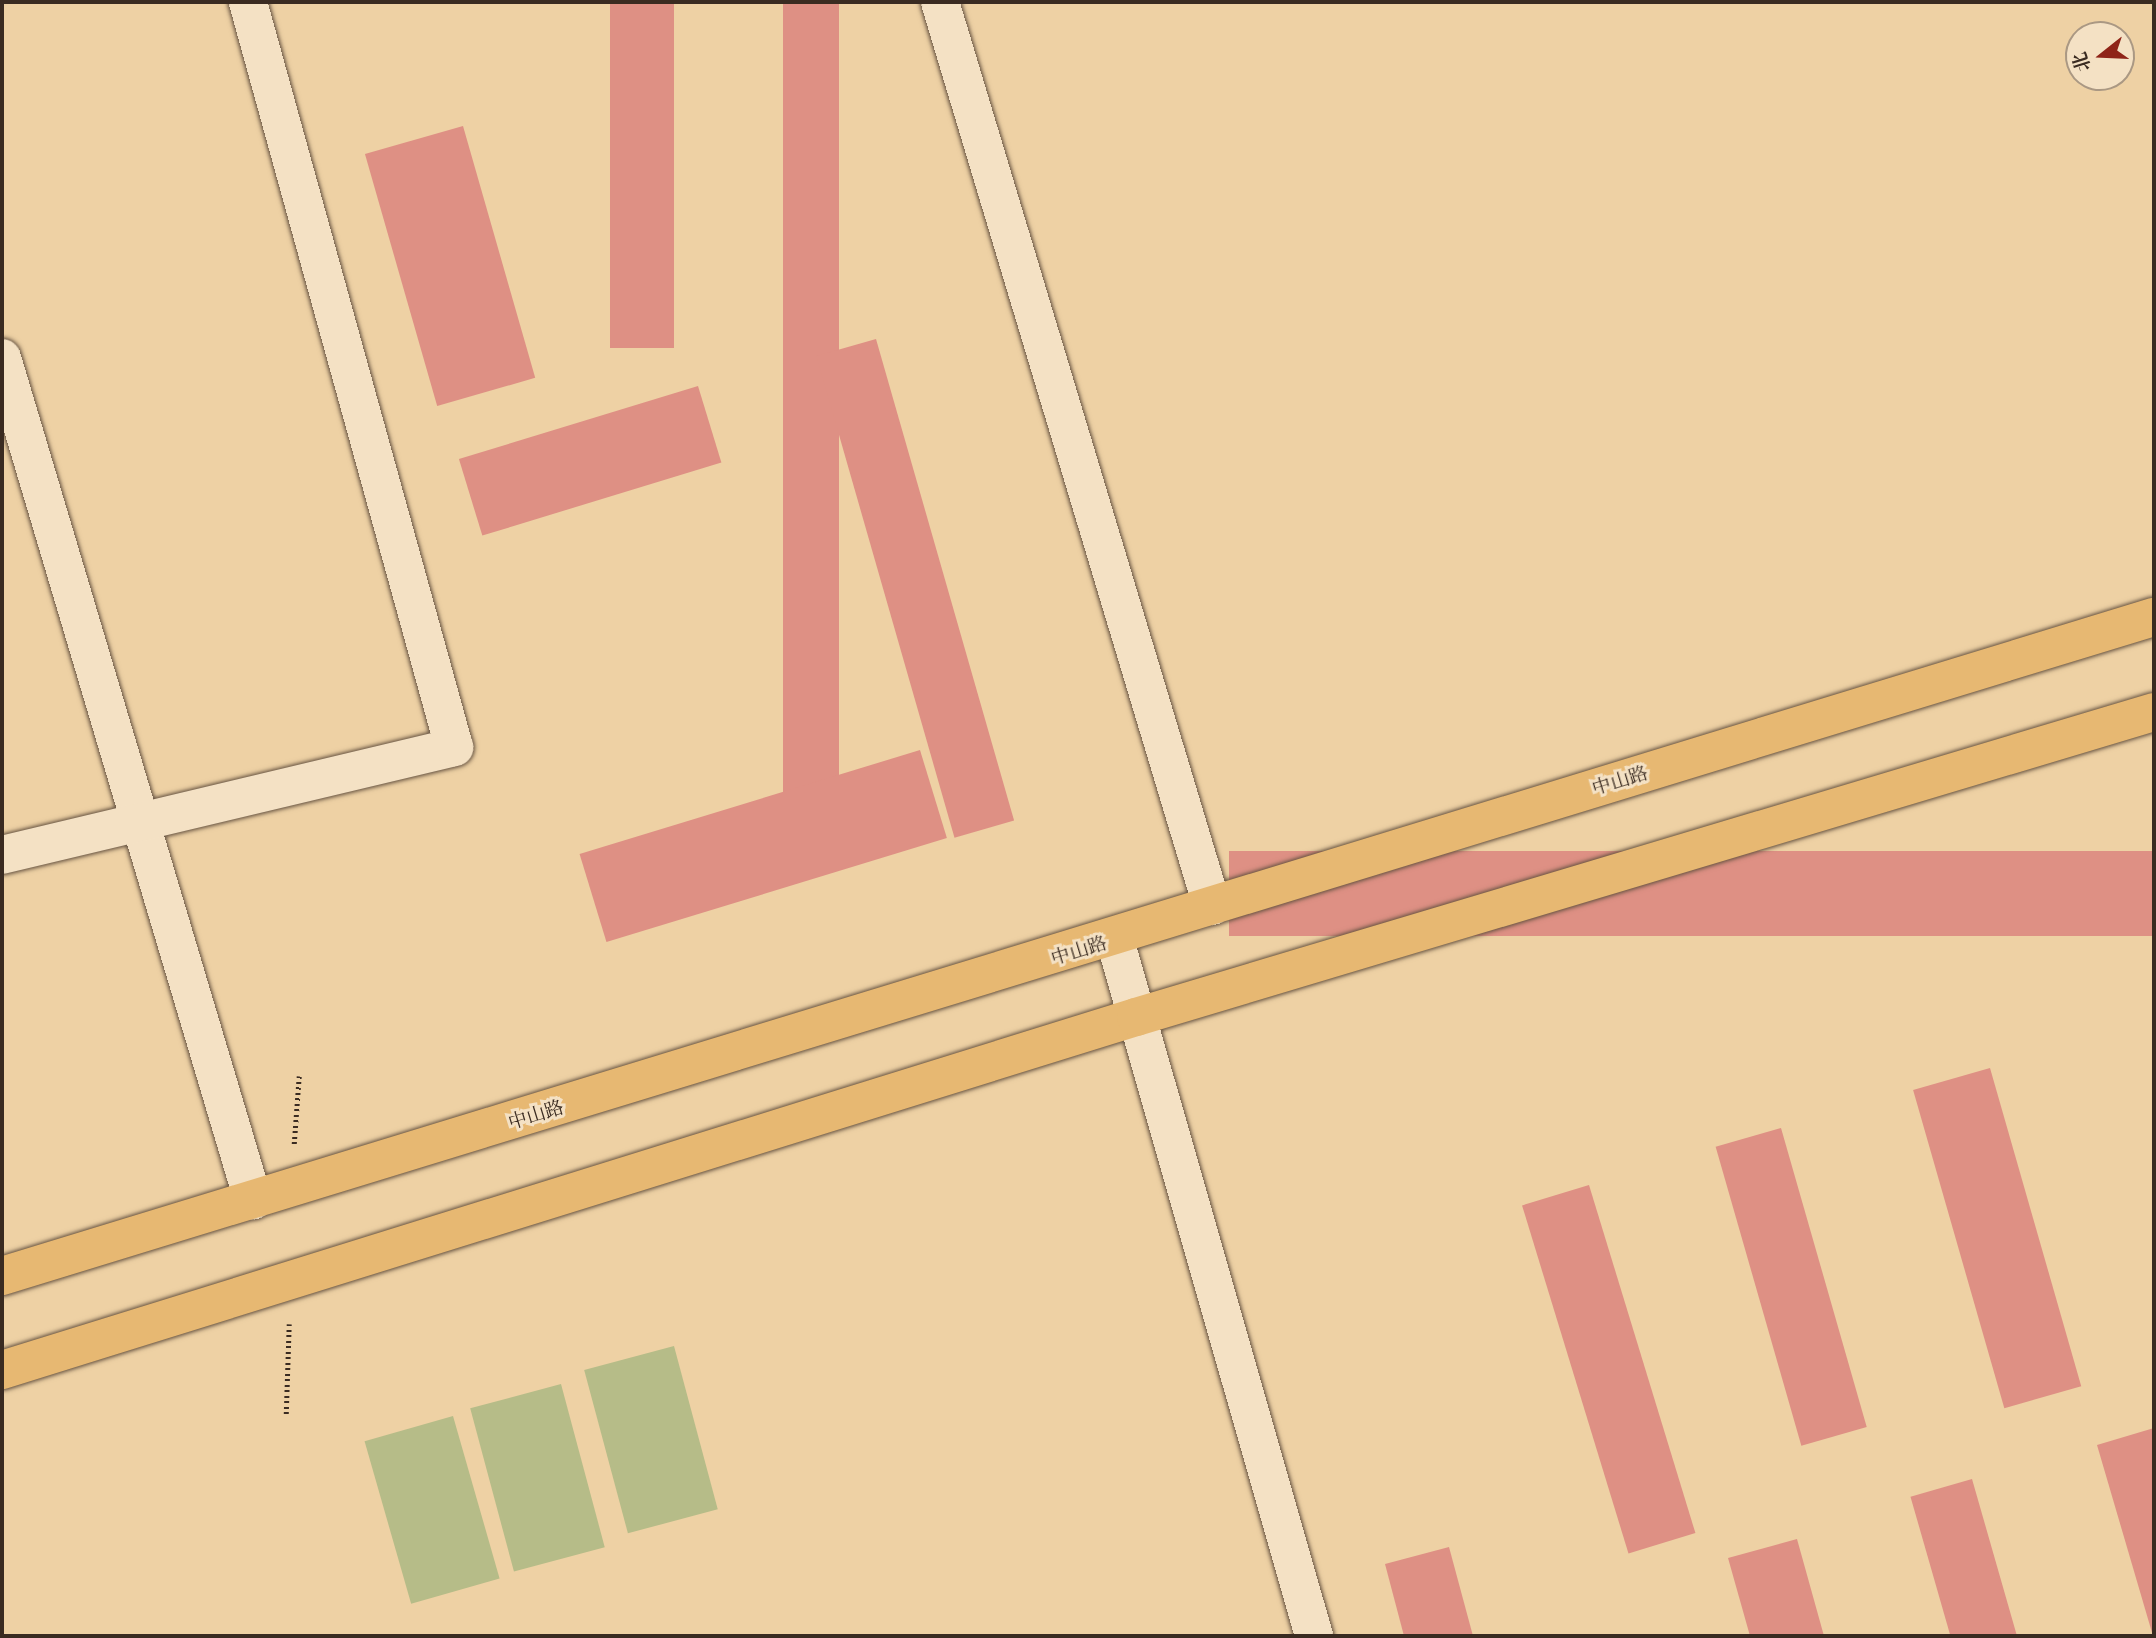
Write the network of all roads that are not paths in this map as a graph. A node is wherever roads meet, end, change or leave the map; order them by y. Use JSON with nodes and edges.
{"nodes":[{"id":1,"x":248,"y":2,"type":"edge"},
{"id":2,"x":940,"y":2,"type":"edge"},
{"id":3,"x":2,"y":358,"type":"edge"},
{"id":4,"x":2154,"y":617,"type":"edge"},
{"id":5,"x":2154,"y":712,"type":"edge"},
{"id":6,"x":142,"y":817,"type":"junction"},
{"id":7,"x":2,"y":855,"type":"edge"},
{"id":8,"x":1212,"y":906,"type":"junction"},
{"id":9,"x":1115,"y":940,"type":"junction"},
{"id":10,"x":1136,"y":1017,"type":"junction"},
{"id":11,"x":253,"y":1200,"type":"junction"},
{"id":12,"x":2,"y":1276,"type":"edge"},
{"id":13,"x":2,"y":1370,"type":"edge"},
{"id":14,"x":1314,"y":1636,"type":"edge"}],
"edges":[{"from":1,"to":6,"type":"street"},
{"from":2,"to":8,"type":"street"},
{"from":3,"to":6,"type":"street"},
{"from":4,"to":8,"type":"main road","name":"中山路"},
{"from":5,"to":10,"type":"main road"},
{"from":6,"to":7,"type":"street"},
{"from":6,"to":11,"type":"street"},
{"from":8,"to":9,"type":"main road","name":"中山路"},
{"from":9,"to":10,"type":"street"},
{"from":9,"to":11,"type":"main road","name":"中山路"},
{"from":10,"to":13,"type":"main road"},
{"from":10,"to":14,"type":"street"},
{"from":11,"to":12,"type":"main road","name":"中山路"}]}
